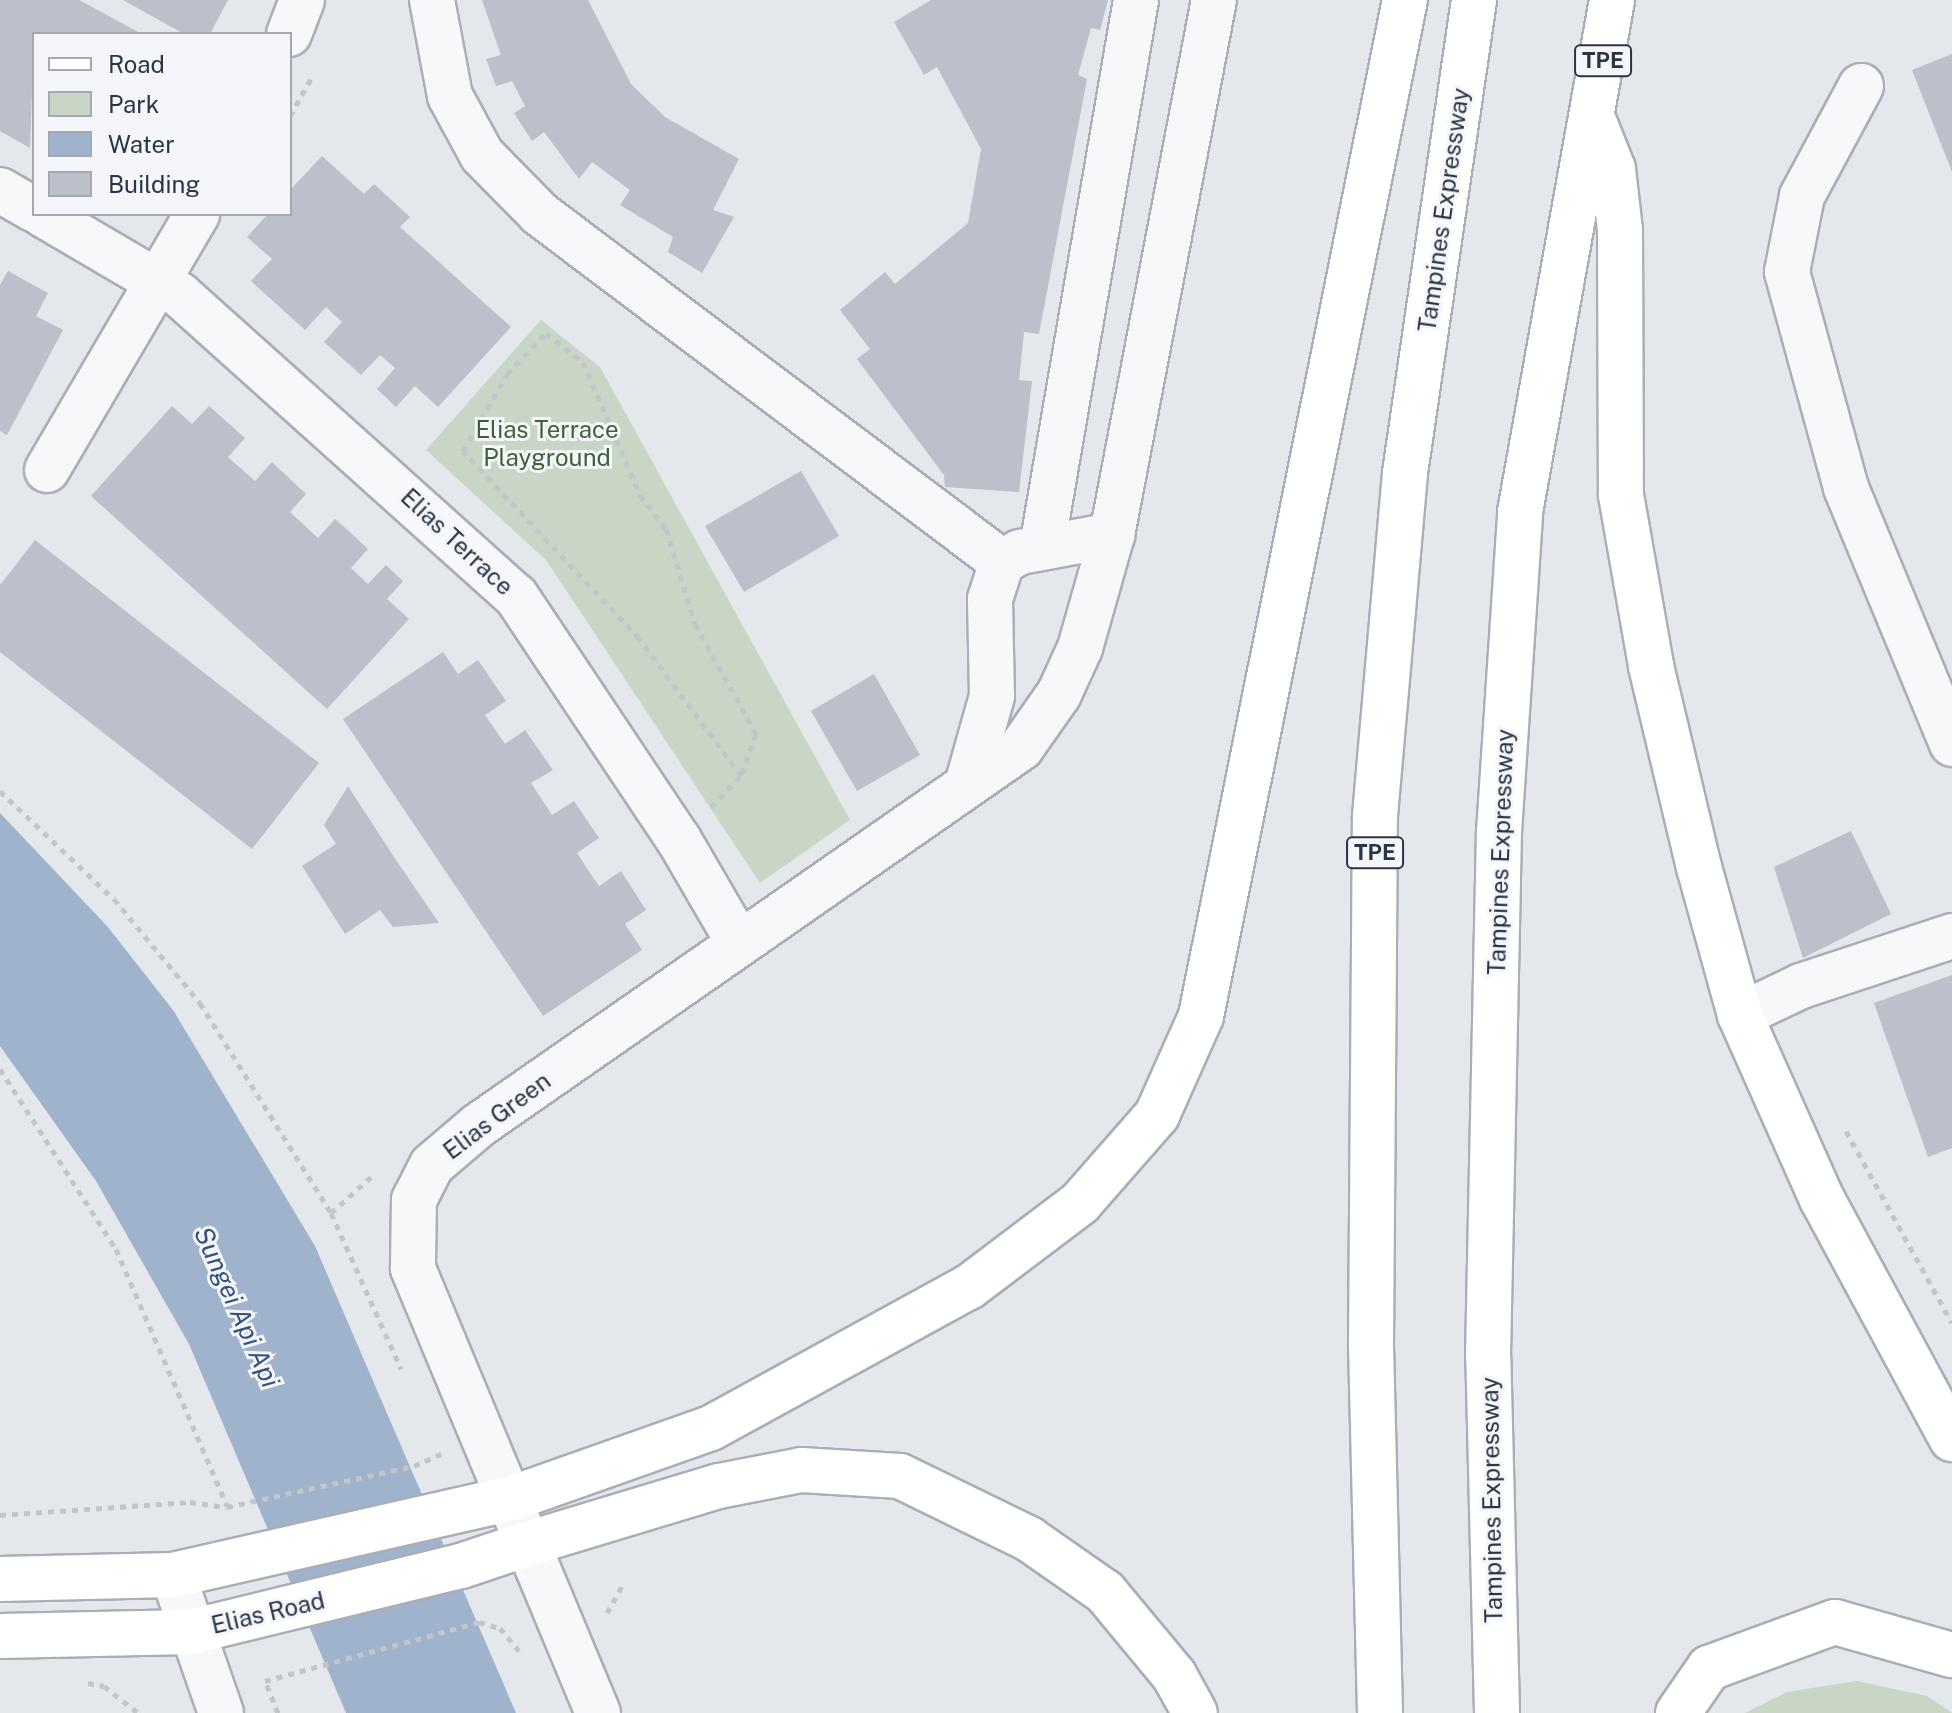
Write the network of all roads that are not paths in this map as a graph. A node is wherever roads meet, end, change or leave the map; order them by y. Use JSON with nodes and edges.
{"nodes":[{"id":1,"x":302,"y":0,"type":"edge"},
{"id":2,"x":432,"y":0,"type":"edge"},
{"id":3,"x":1136,"y":0,"type":"edge"},
{"id":4,"x":1214,"y":0,"type":"edge"},
{"id":5,"x":1405,"y":0,"type":"edge"},
{"id":6,"x":1474,"y":0,"type":"edge"},
{"id":7,"x":1612,"y":0,"type":"edge"},
{"id":8,"x":290,"y":32,"type":"edge"},
{"id":9,"x":1861,"y":86,"type":"dead end"},
{"id":10,"x":1594,"y":122,"type":"junction"},
{"id":11,"x":0,"y":190,"type":"edge"},
{"id":12,"x":32,"y":209,"type":"edge"},
{"id":13,"x":45,"y":216,"type":"edge"},
{"id":14,"x":196,"y":216,"type":"edge"},
{"id":15,"x":159,"y":282,"type":"junction"},
{"id":16,"x":47,"y":470,"type":"dead end"},
{"id":17,"x":1112,"y":535,"type":"junction"},
{"id":18,"x":1022,"y":555,"type":"junction"},
{"id":19,"x":1952,"y":744,"type":"edge"},
{"id":20,"x":967,"y":785,"type":"junction"},
{"id":21,"x":1952,"y":936,"type":"edge"},
{"id":22,"x":739,"y":943,"type":"junction"},
{"id":23,"x":1740,"y":1015,"type":"junction"},
{"id":24,"x":1952,"y":1439,"type":"edge"},
{"id":25,"x":513,"y":1498,"type":"junction"},
{"id":26,"x":530,"y":1543,"type":"junction"},
{"id":27,"x":173,"y":1575,"type":"junction"},
{"id":28,"x":0,"y":1579,"type":"edge"},
{"id":29,"x":190,"y":1632,"type":"junction"},
{"id":30,"x":0,"y":1636,"type":"edge"},
{"id":31,"x":1952,"y":1655,"type":"edge"},
{"id":32,"x":221,"y":1713,"type":"edge"},
{"id":33,"x":598,"y":1713,"type":"edge"},
{"id":34,"x":1195,"y":1713,"type":"edge"},
{"id":35,"x":1380,"y":1713,"type":"edge"},
{"id":36,"x":1497,"y":1713,"type":"edge"},
{"id":37,"x":1678,"y":1713,"type":"edge"}],
"edges":[{"from":1,"to":8,"type":"street"},
{"from":2,"to":18,"type":"street"},
{"from":3,"to":18,"type":"street"},
{"from":4,"to":17,"type":"street","name":"Elias Green"},
{"from":5,"to":25,"type":"main road"},
{"from":6,"to":35,"type":"main road","name":"Tampines Expressway","number":"TPE"},
{"from":7,"to":10,"type":"main road","name":"Tampines Expressway","number":"TPE"},
{"from":9,"to":19,"type":"street"},
{"from":10,"to":23,"type":"main road"},
{"from":10,"to":36,"type":"main road","name":"Tampines Expressway","number":"TPE"},
{"from":11,"to":12,"type":"street"},
{"from":13,"to":15,"type":"street","name":"Elias Terrace"},
{"from":14,"to":15,"type":"street"},
{"from":15,"to":16,"type":"street"},
{"from":15,"to":22,"type":"street","name":"Elias Terrace"},
{"from":17,"to":18,"type":"street"},
{"from":17,"to":20,"type":"street","name":"Elias Green"},
{"from":18,"to":20,"type":"street"},
{"from":20,"to":22,"type":"street","name":"Elias Green"},
{"from":21,"to":23,"type":"street"},
{"from":22,"to":25,"type":"street","name":"Elias Green"},
{"from":23,"to":24,"type":"main road"},
{"from":25,"to":26,"type":"street","name":"Elias Green"},
{"from":25,"to":27,"type":"main road"},
{"from":26,"to":29,"type":"main road","name":"Elias Road"},
{"from":26,"to":33,"type":"street","name":"Elias Green"},
{"from":26,"to":34,"type":"main road","name":"Elias Road"},
{"from":27,"to":28,"type":"main road"},
{"from":27,"to":29,"type":"street"},
{"from":29,"to":30,"type":"main road","name":"Elias Road"},
{"from":29,"to":32,"type":"street"},
{"from":31,"to":37,"type":"main road"}]}
